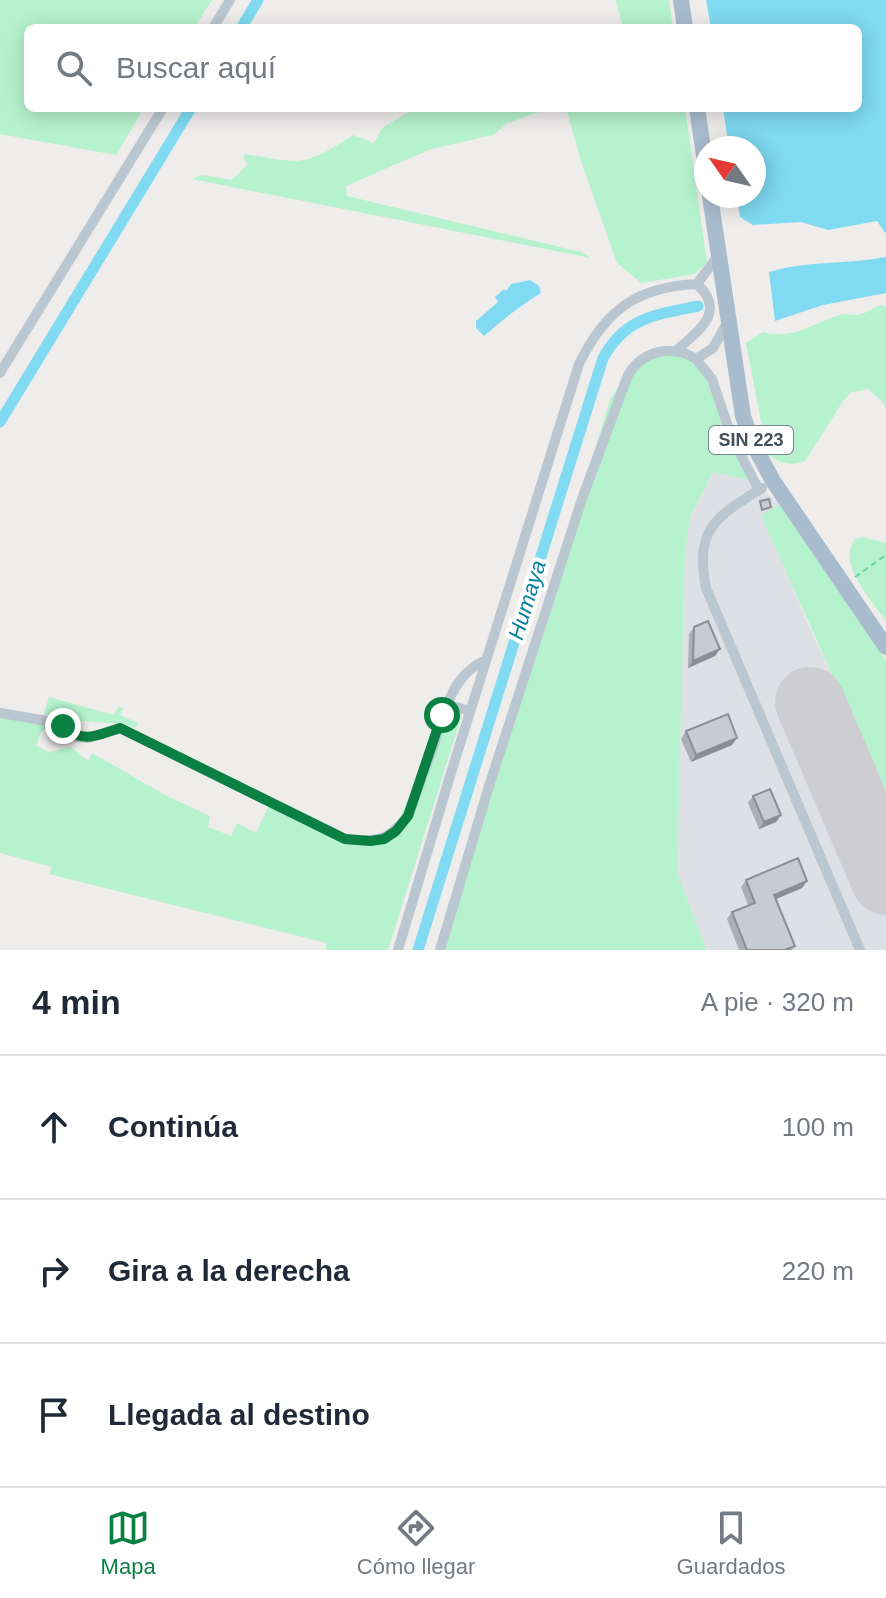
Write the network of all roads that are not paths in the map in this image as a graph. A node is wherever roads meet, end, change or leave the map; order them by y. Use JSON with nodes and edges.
{"nodes":[{"id":1,"x":230,"y":0,"type":"edge"},
{"id":2,"x":681,"y":0,"type":"edge"},
{"id":3,"x":215,"y":24,"type":"edge"},
{"id":4,"x":684,"y":24,"type":"edge"},
{"id":5,"x":161,"y":112,"type":"edge"},
{"id":6,"x":698,"y":112,"type":"edge"},
{"id":7,"x":701,"y":136,"type":"edge"},
{"id":8,"x":712,"y":208,"type":"edge"},
{"id":9,"x":719,"y":254,"type":"junction"},
{"id":10,"x":697,"y":284,"type":"junction"},
{"id":11,"x":730,"y":317,"type":"junction"},
{"id":12,"x":677,"y":350,"type":"junction"},
{"id":13,"x":696,"y":359,"type":"junction"},
{"id":14,"x":0,"y":373,"type":"edge"},
{"id":15,"x":766,"y":485,"type":"junction"},
{"id":16,"x":886,"y":647,"type":"edge"},
{"id":17,"x":486,"y":660,"type":"junction"},
{"id":18,"x":446,"y":704,"type":"junction"},
{"id":19,"x":470,"y":711,"type":"junction"},
{"id":20,"x":0,"y":713,"type":"edge"},
{"id":21,"x":398,"y":950,"type":"edge"},
{"id":22,"x":440,"y":950,"type":"edge"},
{"id":23,"x":860,"y":950,"type":"edge"}],
"edges":[{"from":1,"to":3,"type":"street"},
{"from":2,"to":4,"type":"main road"},
{"from":5,"to":14,"type":"street"},
{"from":6,"to":7,"type":"main road"},
{"from":8,"to":9,"type":"main road","number":"SIN 223"},
{"from":9,"to":10,"type":"street"},
{"from":9,"to":11,"type":"main road","number":"SIN 223"},
{"from":10,"to":12,"type":"street"},
{"from":10,"to":17,"type":"street"},
{"from":11,"to":13,"type":"street"},
{"from":11,"to":15,"type":"main road","number":"SIN 223"},
{"from":12,"to":13,"type":"street"},
{"from":12,"to":22,"type":"street"},
{"from":13,"to":15,"type":"street"},
{"from":15,"to":16,"type":"main road","number":"SIN 223"},
{"from":15,"to":23,"type":"street"},
{"from":17,"to":18,"type":"street"},
{"from":17,"to":19,"type":"street"},
{"from":18,"to":19,"type":"street"},
{"from":18,"to":20,"type":"street"},
{"from":19,"to":21,"type":"street"}]}
